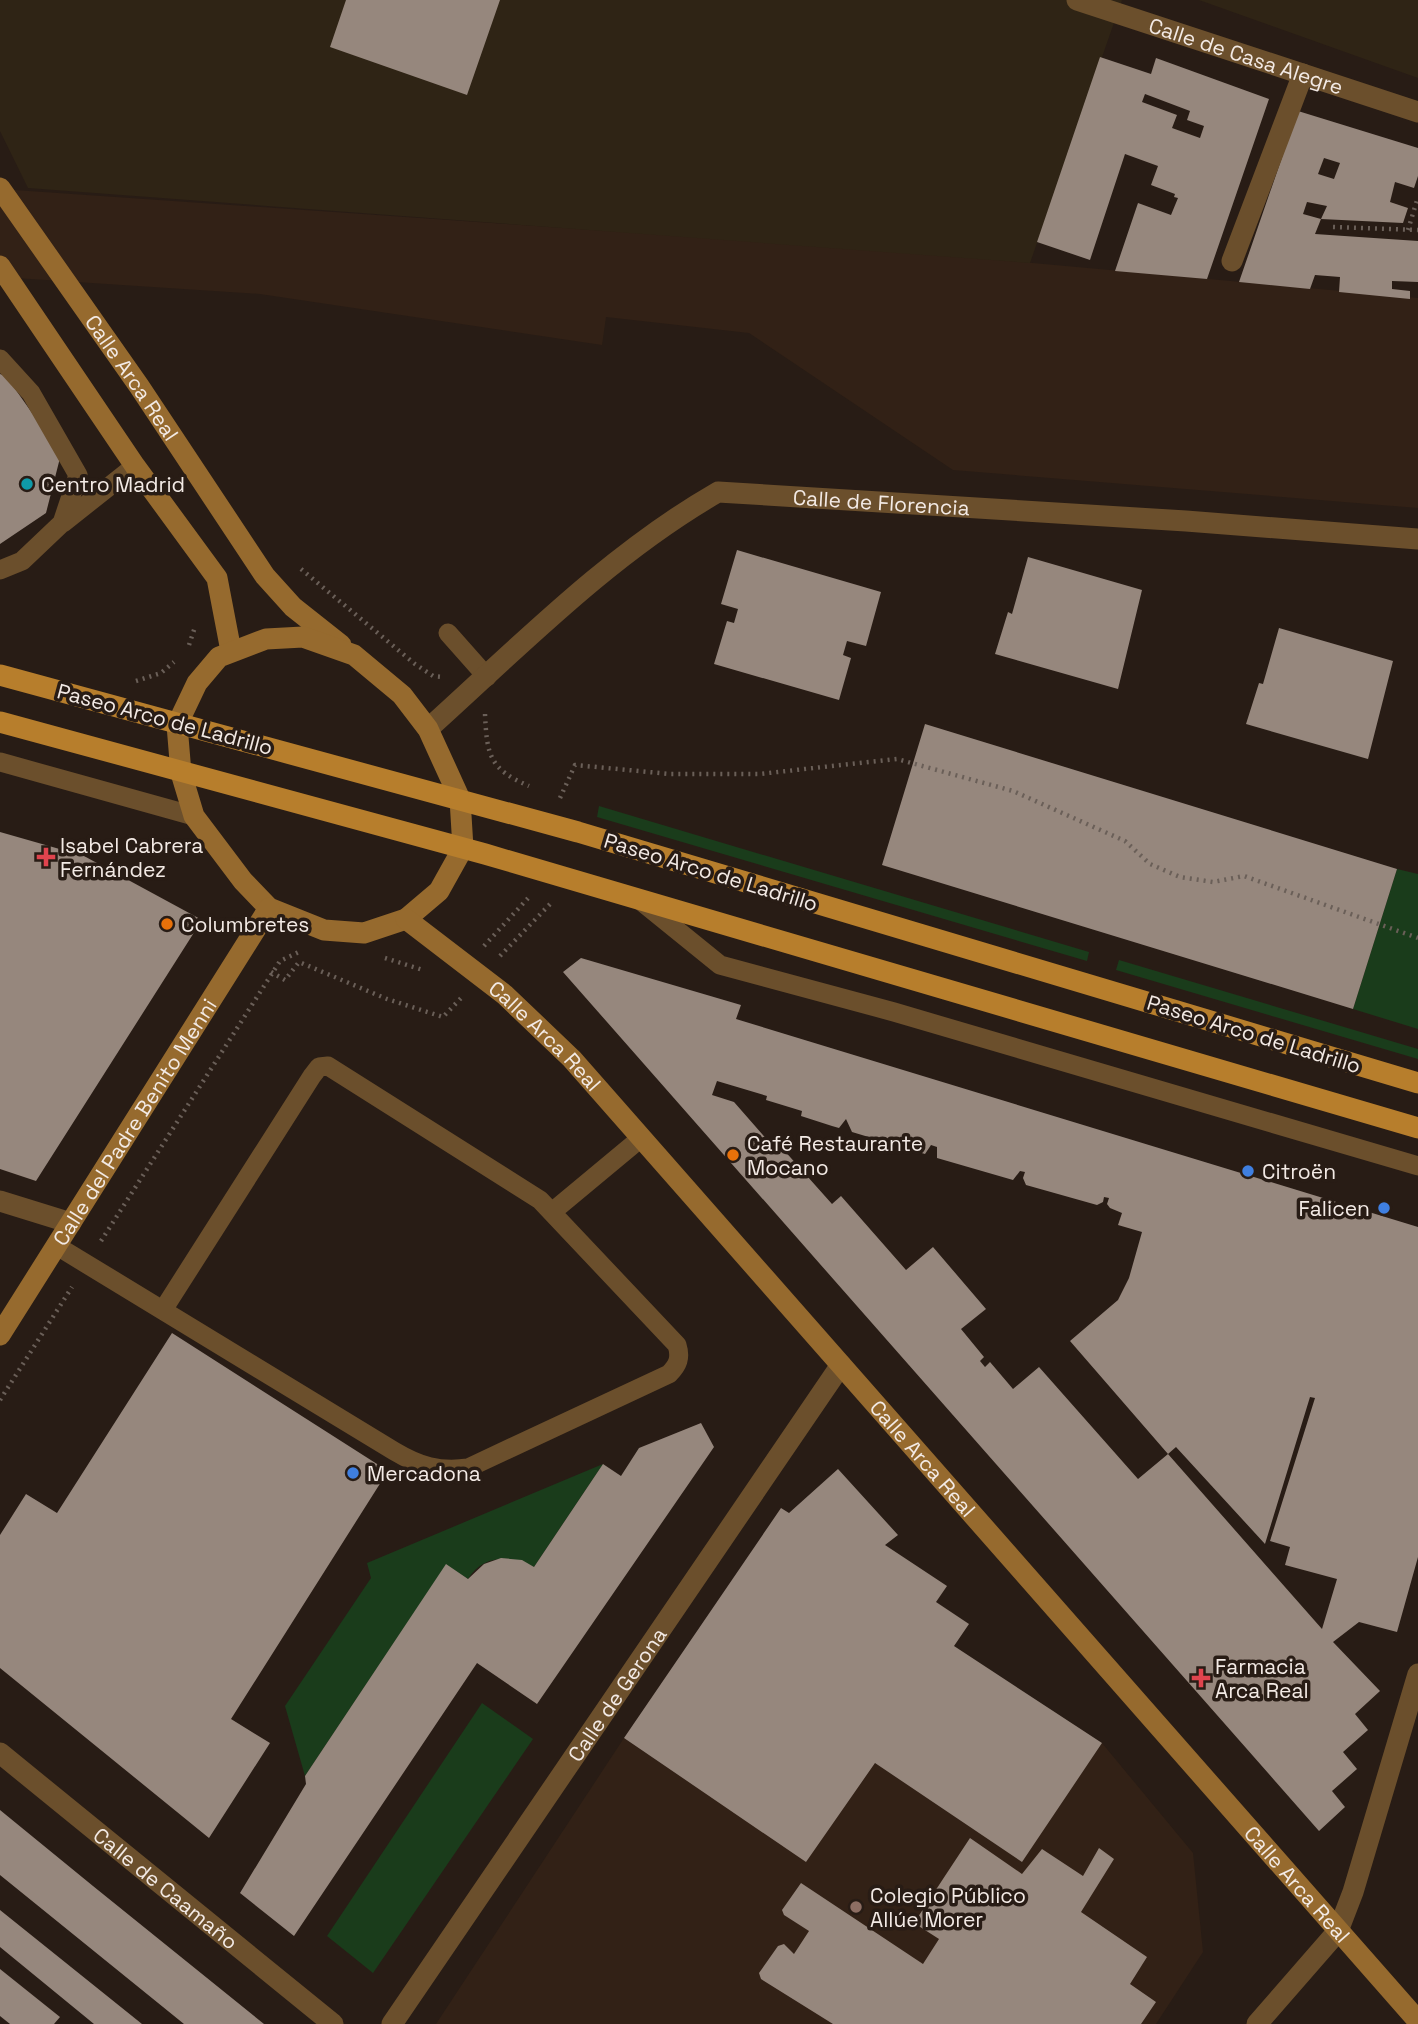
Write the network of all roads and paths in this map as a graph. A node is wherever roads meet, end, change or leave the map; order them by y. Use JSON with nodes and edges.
{"nodes":[{"id":1,"x":1077,"y":0,"type":"edge"},
{"id":2,"x":1303,"y":74,"type":"junction"},
{"id":3,"x":1418,"y":112,"type":"edge"},
{"id":4,"x":0,"y":188,"type":"edge"},
{"id":5,"x":1418,"y":197,"type":"edge"},
{"id":6,"x":1333,"y":227,"type":"dead end"},
{"id":7,"x":1408,"y":230,"type":"junction"},
{"id":8,"x":1418,"y":230,"type":"edge"},
{"id":9,"x":1232,"y":261,"type":"dead end"},
{"id":10,"x":0,"y":266,"type":"edge"},
{"id":11,"x":0,"y":359,"type":"edge"},
{"id":12,"x":135,"y":466,"type":"junction"},
{"id":13,"x":62,"y":523,"type":"junction"},
{"id":14,"x":1418,"y":539,"type":"edge"},
{"id":15,"x":0,"y":570,"type":"edge"},
{"id":16,"x":265,"y":576,"type":"junction"},
{"id":17,"x":224,"y":606,"type":"junction"},
{"id":18,"x":449,"y":633,"type":"dead end"},
{"id":19,"x":186,"y":651,"type":"dead end"},
{"id":20,"x":231,"y":651,"type":"junction"},
{"id":21,"x":354,"y":655,"type":"junction"},
{"id":22,"x":178,"y":659,"type":"dead end"},
{"id":23,"x":0,"y":675,"type":"edge"},
{"id":24,"x":487,"y":677,"type":"junction"},
{"id":25,"x":127,"y":684,"type":"dead end"},
{"id":26,"x":468,"y":693,"type":"junction"},
{"id":27,"x":0,"y":722,"type":"edge"},
{"id":28,"x":177,"y":725,"type":"junction"},
{"id":29,"x":428,"y":729,"type":"junction"},
{"id":30,"x":0,"y":762,"type":"edge"},
{"id":31,"x":181,"y":773,"type":"junction"},
{"id":32,"x":536,"y":789,"type":"dead end"},
{"id":33,"x":548,"y":794,"type":"dead end"},
{"id":34,"x":560,"y":799,"type":"junction"},
{"id":35,"x":460,"y":800,"type":"junction"},
{"id":36,"x":194,"y":816,"type":"junction"},
{"id":37,"x":549,"y":824,"type":"junction"},
{"id":38,"x":463,"y":848,"type":"junction"},
{"id":39,"x":538,"y":869,"type":"junction"},
{"id":40,"x":637,"y":898,"type":"junction"},
{"id":41,"x":269,"y":908,"type":"junction"},
{"id":42,"x":406,"y":919,"type":"junction"},
{"id":43,"x":1418,"y":938,"type":"edge"},
{"id":44,"x":306,"y":948,"type":"dead end"},
{"id":45,"x":376,"y":957,"type":"dead end"},
{"id":46,"x":466,"y":965,"type":"junction"},
{"id":47,"x":1418,"y":1083,"type":"edge"},
{"id":48,"x":1418,"y":1128,"type":"edge"},
{"id":49,"x":641,"y":1138,"type":"junction"},
{"id":50,"x":1418,"y":1166,"type":"edge"},
{"id":51,"x":0,"y":1200,"type":"edge"},
{"id":52,"x":552,"y":1212,"type":"junction"},
{"id":53,"x":71,"y":1223,"type":"junction"},
{"id":54,"x":57,"y":1246,"type":"junction"},
{"id":55,"x":87,"y":1264,"type":"junction"},
{"id":56,"x":163,"y":1310,"type":"junction"},
{"id":57,"x":0,"y":1335,"type":"edge"},
{"id":58,"x":841,"y":1365,"type":"junction"},
{"id":59,"x":0,"y":1400,"type":"edge"},
{"id":60,"x":1418,"y":1674,"type":"edge"},
{"id":61,"x":0,"y":1752,"type":"edge"},
{"id":62,"x":1338,"y":1931,"type":"junction"},
{"id":63,"x":1418,"y":2021,"type":"edge"},
{"id":64,"x":333,"y":2024,"type":"edge"},
{"id":65,"x":392,"y":2024,"type":"edge"},
{"id":66,"x":1257,"y":2024,"type":"edge"}],
"edges":[{"from":1,"to":2,"type":"street","name":"Calle de Casa Alegre"},
{"from":2,"to":3,"type":"street","name":"Calle de Casa Alegre"},
{"from":2,"to":9,"type":"street"},
{"from":4,"to":16,"type":"main road","name":"Calle Arca Real"},
{"from":5,"to":7,"type":"path"},
{"from":6,"to":7,"type":"path"},
{"from":7,"to":8,"type":"path"},
{"from":10,"to":12,"type":"main road"},
{"from":11,"to":13,"type":"lane"},
{"from":12,"to":13,"type":"lane"},
{"from":12,"to":17,"type":"main road"},
{"from":13,"to":15,"type":"lane"},
{"from":14,"to":24,"type":"street","name":"Calle de Florencia"},
{"from":16,"to":21,"type":"main road","name":"Calle Arca Real"},
{"from":16,"to":26,"type":"path"},
{"from":17,"to":19,"type":"path"},
{"from":17,"to":20,"type":"main road"},
{"from":18,"to":24,"type":"lane"},
{"from":20,"to":21,"type":"main road"},
{"from":20,"to":28,"type":"main road"},
{"from":21,"to":29,"type":"main road","name":"Calle Arca Real"},
{"from":22,"to":25,"type":"path"},
{"from":23,"to":28,"type":"main road","name":"Paseo Arco de Ladrillo"},
{"from":24,"to":26,"type":"street","name":"Calle de Florencia"},
{"from":26,"to":29,"type":"street","name":"Calle de Florencia"},
{"from":26,"to":32,"type":"path"},
{"from":27,"to":31,"type":"main road","name":"Paseo Arco de Ladrillo"},
{"from":28,"to":31,"type":"main road"},
{"from":28,"to":35,"type":"main road","name":"Paseo Arco de Ladrillo"},
{"from":29,"to":35,"type":"main road","name":"Calle Arca Real"},
{"from":30,"to":36,"type":"lane"},
{"from":31,"to":36,"type":"main road"},
{"from":31,"to":38,"type":"main road","name":"Paseo Arco de Ladrillo"},
{"from":33,"to":34,"type":"path"},
{"from":34,"to":37,"type":"path"},
{"from":34,"to":43,"type":"path"},
{"from":35,"to":37,"type":"main road","name":"Paseo Arco de Ladrillo"},
{"from":35,"to":38,"type":"main road"},
{"from":36,"to":41,"type":"main road"},
{"from":37,"to":47,"type":"main road","name":"Paseo Arco de Ladrillo"},
{"from":38,"to":39,"type":"main road","name":"Paseo Arco de Ladrillo"},
{"from":38,"to":42,"type":"main road"},
{"from":39,"to":40,"type":"main road","name":"Paseo Arco de Ladrillo"},
{"from":39,"to":46,"type":"path"},
{"from":40,"to":48,"type":"main road","name":"Paseo Arco de Ladrillo"},
{"from":40,"to":50,"type":"lane","name":"Paseo Arco de Ladrillo"},
{"from":41,"to":42,"type":"main road"},
{"from":41,"to":53,"type":"main road","name":"Calle del Padre Benito Menni"},
{"from":42,"to":46,"type":"main road","name":"Calle Arca Real"},
{"from":44,"to":55,"type":"path"},
{"from":45,"to":46,"type":"path"},
{"from":46,"to":49,"type":"main road","name":"Calle Arca Real"},
{"from":49,"to":52,"type":"lane"},
{"from":49,"to":58,"type":"main road","name":"Calle Arca Real"},
{"from":51,"to":53,"type":"street"},
{"from":52,"to":56,"type":"lane"},
{"from":52,"to":56,"type":"lane"},
{"from":53,"to":54,"type":"main road","name":"Calle del Padre Benito Menni"},
{"from":54,"to":55,"type":"lane"},
{"from":54,"to":57,"type":"main road","name":"Calle del Padre Benito Menni"},
{"from":55,"to":56,"type":"lane"},
{"from":55,"to":59,"type":"path"},
{"from":58,"to":62,"type":"main road","name":"Calle Arca Real"},
{"from":58,"to":65,"type":"street","name":"Calle de Gerona"},
{"from":60,"to":62,"type":"street"},
{"from":61,"to":64,"type":"street","name":"Calle de Caamaño"},
{"from":62,"to":63,"type":"main road","name":"Calle Arca Real"},
{"from":62,"to":66,"type":"street"}]}
